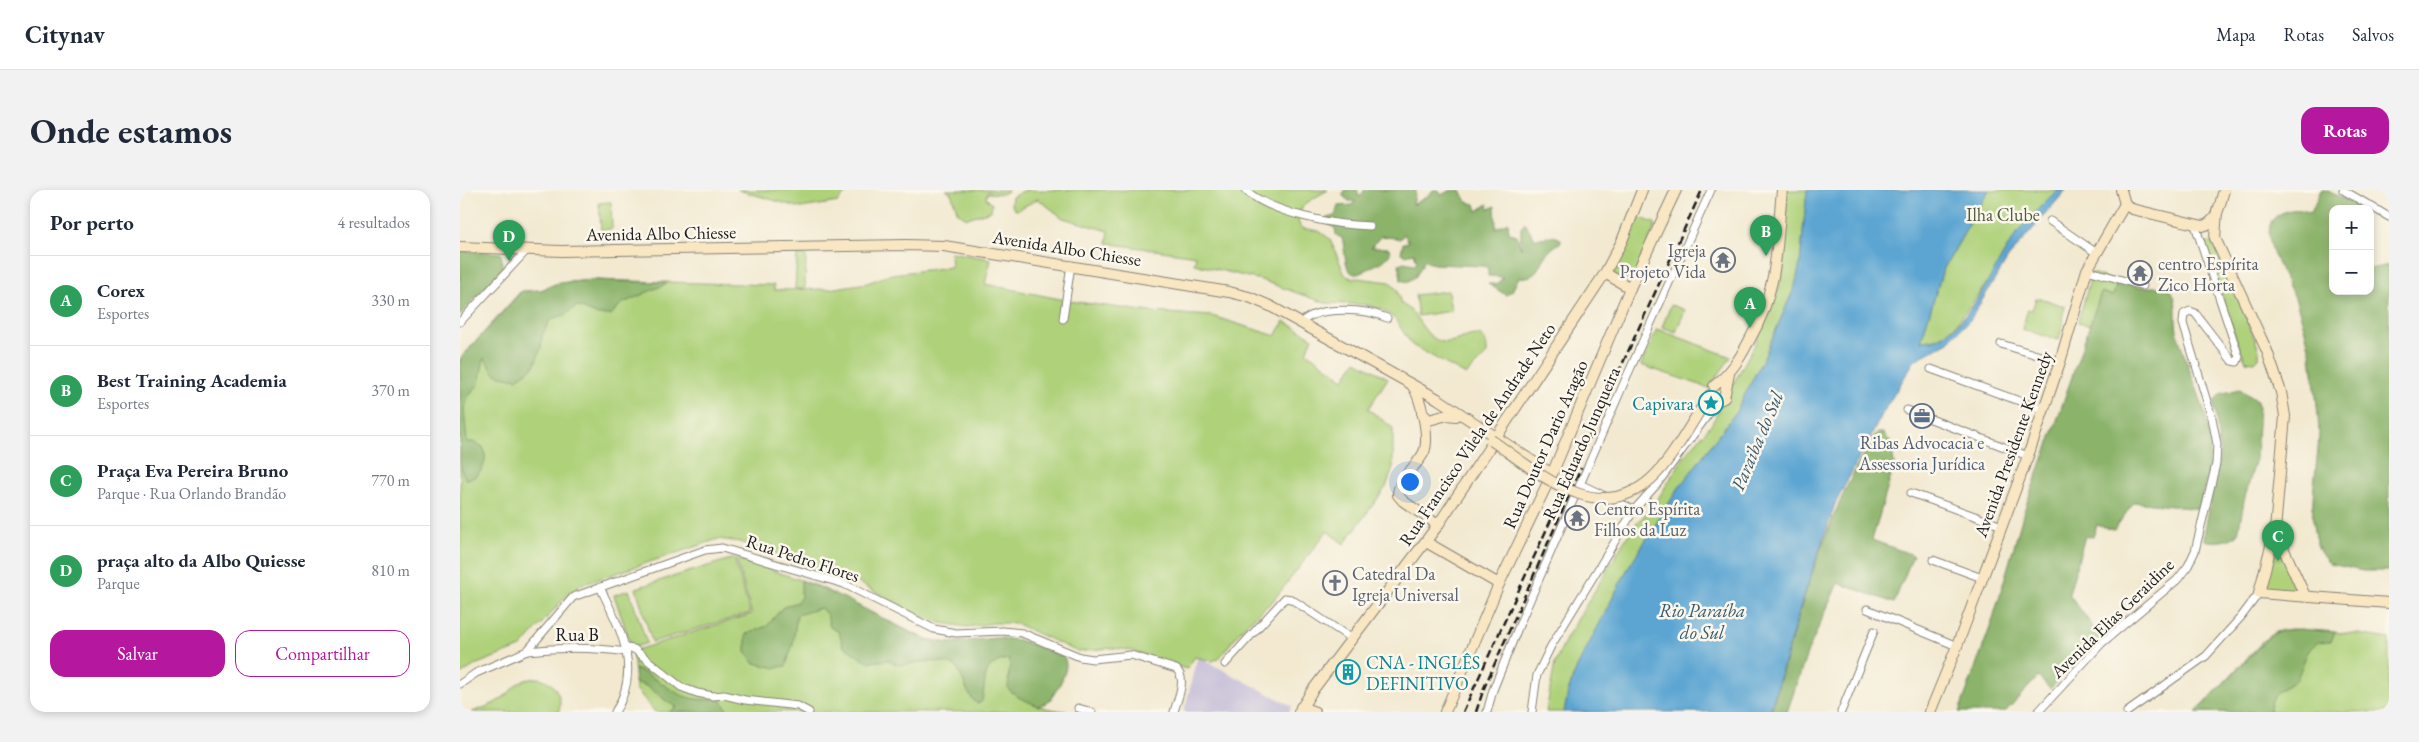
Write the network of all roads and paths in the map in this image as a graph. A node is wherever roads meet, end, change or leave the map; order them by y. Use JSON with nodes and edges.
{"nodes":[{"id":1,"x":1245,"y":190,"type":"edge"},
{"id":2,"x":1642,"y":190,"type":"edge"},
{"id":3,"x":1676,"y":190,"type":"edge"},
{"id":4,"x":1712,"y":190,"type":"edge"},
{"id":5,"x":1782,"y":190,"type":"edge"},
{"id":6,"x":2121,"y":190,"type":"edge"},
{"id":7,"x":2224,"y":190,"type":"edge"},
{"id":8,"x":2343,"y":190,"type":"edge"},
{"id":9,"x":2125,"y":204,"type":"junction"},
{"id":10,"x":2217,"y":211,"type":"junction"},
{"id":11,"x":2389,"y":216,"type":"edge"},
{"id":12,"x":2050,"y":221,"type":"dead end"},
{"id":13,"x":1370,"y":226,"type":"dead end"},
{"id":14,"x":2196,"y":226,"type":"junction"},
{"id":15,"x":460,"y":247,"type":"edge"},
{"id":16,"x":2220,"y":248,"type":"junction"},
{"id":17,"x":527,"y":250,"type":"junction"},
{"id":18,"x":2095,"y":252,"type":"junction"},
{"id":19,"x":1072,"y":265,"type":"junction"},
{"id":20,"x":2087,"y":270,"type":"junction"},
{"id":21,"x":1605,"y":273,"type":"junction"},
{"id":22,"x":2143,"y":286,"type":"dead end"},
{"id":23,"x":1630,"y":288,"type":"junction"},
{"id":24,"x":1387,"y":318,"type":"dead end"},
{"id":25,"x":1063,"y":319,"type":"dead end"},
{"id":26,"x":460,"y":322,"type":"edge"},
{"id":27,"x":1302,"y":322,"type":"junction"},
{"id":28,"x":2001,"y":344,"type":"dead end"},
{"id":29,"x":2060,"y":362,"type":"junction"},
{"id":30,"x":1931,"y":368,"type":"dead end"},
{"id":31,"x":1729,"y":374,"type":"junction"},
{"id":32,"x":1411,"y":384,"type":"junction"},
{"id":33,"x":1726,"y":394,"type":"junction"},
{"id":34,"x":1712,"y":396,"type":"junction"},
{"id":35,"x":1438,"y":399,"type":"junction"},
{"id":36,"x":1907,"y":410,"type":"dead end"},
{"id":37,"x":2044,"y":410,"type":"junction"},
{"id":38,"x":1422,"y":412,"type":"junction"},
{"id":39,"x":1456,"y":416,"type":"junction"},
{"id":40,"x":1496,"y":436,"type":"junction"},
{"id":41,"x":2028,"y":456,"type":"junction"},
{"id":42,"x":1552,"y":474,"type":"junction"},
{"id":43,"x":1580,"y":484,"type":"junction"},
{"id":44,"x":1911,"y":493,"type":"dead end"},
{"id":45,"x":1634,"y":510,"type":"junction"},
{"id":46,"x":1438,"y":525,"type":"junction"},
{"id":47,"x":2002,"y":526,"type":"junction"},
{"id":48,"x":2275,"y":530,"type":"junction"},
{"id":49,"x":1426,"y":542,"type":"junction"},
{"id":50,"x":1933,"y":560,"type":"dead end"},
{"id":51,"x":1982,"y":578,"type":"junction"},
{"id":52,"x":1499,"y":584,"type":"junction"},
{"id":53,"x":600,"y":587,"type":"junction"},
{"id":54,"x":2259,"y":593,"type":"junction"},
{"id":55,"x":2305,"y":596,"type":"junction"},
{"id":56,"x":2389,"y":603,"type":"edge"},
{"id":57,"x":1867,"y":609,"type":"dead end"},
{"id":58,"x":1874,"y":631,"type":"dead end"},
{"id":59,"x":1352,"y":639,"type":"junction"},
{"id":60,"x":1957,"y":646,"type":"junction"},
{"id":61,"x":626,"y":650,"type":"junction"},
{"id":62,"x":527,"y":652,"type":"junction"},
{"id":63,"x":1225,"y":664,"type":"dead end"},
{"id":64,"x":460,"y":684,"type":"edge"},
{"id":65,"x":1078,"y":708,"type":"dead end"},
{"id":66,"x":1300,"y":710,"type":"edge"},
{"id":67,"x":615,"y":712,"type":"edge"},
{"id":68,"x":809,"y":712,"type":"edge"},
{"id":69,"x":1092,"y":712,"type":"edge"},
{"id":70,"x":1174,"y":712,"type":"edge"},
{"id":71,"x":1315,"y":712,"type":"edge"},
{"id":72,"x":1445,"y":712,"type":"edge"},
{"id":73,"x":1487,"y":712,"type":"edge"},
{"id":74,"x":1532,"y":712,"type":"edge"},
{"id":75,"x":1841,"y":712,"type":"edge"},
{"id":76,"x":1930,"y":712,"type":"edge"},
{"id":77,"x":2038,"y":712,"type":"edge"},
{"id":78,"x":2127,"y":712,"type":"edge"}],
"edges":[{"from":1,"to":13,"type":"street"},
{"from":2,"to":21,"type":"street","name":"Rua Francisco Vilela de Andrade Neto"},
{"from":3,"to":23,"type":"street","name":"Rua Doutor Dario Aragão"},
{"from":4,"to":43,"type":"street","name":"Rua Eduardo Junqueira"},
{"from":5,"to":31,"type":"street"},
{"from":6,"to":9,"type":"street"},
{"from":7,"to":10,"type":"street"},
{"from":8,"to":11,"type":"street"},
{"from":9,"to":14,"type":"street"},
{"from":9,"to":18,"type":"street","name":"Avenida Presidente Kennedy"},
{"from":10,"to":14,"type":"street"},
{"from":10,"to":16,"type":"street"},
{"from":12,"to":18,"type":"street"},
{"from":14,"to":16,"type":"street"},
{"from":14,"to":77,"type":"street","name":"Avenida Elias Geraidine"},
{"from":15,"to":17,"type":"street","name":"Avenida Albo Chiesse"},
{"from":16,"to":48,"type":"street"},
{"from":17,"to":19,"type":"street","name":"Avenida Albo Chiesse"},
{"from":17,"to":26,"type":"street"},
{"from":18,"to":20,"type":"street","name":"Avenida Presidente Kennedy"},
{"from":19,"to":25,"type":"street"},
{"from":19,"to":27,"type":"street","name":"Avenida Albo Chiesse"},
{"from":20,"to":22,"type":"street"},
{"from":20,"to":29,"type":"street","name":"Avenida Presidente Kennedy"},
{"from":21,"to":23,"type":"street"},
{"from":21,"to":40,"type":"street","name":"Rua Francisco Vilela de Andrade Neto"},
{"from":23,"to":42,"type":"street","name":"Rua Doutor Dario Aragão"},
{"from":24,"to":27,"type":"street"},
{"from":27,"to":32,"type":"street","name":"Avenida Albo Chiesse"},
{"from":28,"to":29,"type":"street"},
{"from":29,"to":37,"type":"street","name":"Avenida Presidente Kennedy"},
{"from":30,"to":37,"type":"street"},
{"from":31,"to":33,"type":"street"},
{"from":31,"to":34,"type":"street"},
{"from":32,"to":35,"type":"street","name":"Avenida Albo Chiesse"},
{"from":32,"to":38,"type":"street"},
{"from":33,"to":34,"type":"street"},
{"from":33,"to":34,"type":"street"},
{"from":34,"to":39,"type":"street","bridge":true},
{"from":34,"to":45,"type":"street"},
{"from":35,"to":38,"type":"street"},
{"from":35,"to":39,"type":"street"},
{"from":35,"to":40,"type":"street","name":"Avenida Albo Chiesse"},
{"from":36,"to":41,"type":"street"},
{"from":37,"to":41,"type":"street","name":"Avenida Presidente Kennedy"},
{"from":38,"to":39,"type":"street"},
{"from":38,"to":46,"type":"street"},
{"from":40,"to":42,"type":"street","name":"Avenida Albo Chiesse"},
{"from":40,"to":46,"type":"street","name":"Rua Francisco Vilela de Andrade Neto"},
{"from":41,"to":47,"type":"street","name":"Avenida Presidente Kennedy"},
{"from":42,"to":52,"type":"street","name":"Rua Doutor Dario Aragão"},
{"from":43,"to":45,"type":"street"},
{"from":43,"to":73,"type":"street","name":"Rua Eduardo Junqueira"},
{"from":44,"to":47,"type":"street"},
{"from":45,"to":74,"type":"street"},
{"from":46,"to":49,"type":"street","name":"Rua Francisco Vilela de Andrade Neto"},
{"from":47,"to":51,"type":"street","name":"Avenida Presidente Kennedy"},
{"from":48,"to":54,"type":"street"},
{"from":48,"to":55,"type":"street"},
{"from":49,"to":52,"type":"street"},
{"from":49,"to":59,"type":"street","name":"Rua Francisco Vilela de Andrade Neto"},
{"from":50,"to":51,"type":"street"},
{"from":51,"to":60,"type":"street","name":"Avenida Presidente Kennedy"},
{"from":52,"to":72,"type":"street","name":"Rua Doutor Dario Aragão"},
{"from":53,"to":61,"type":"street"},
{"from":53,"to":62,"type":"street","name":"Rua Pedro Flores"},
{"from":53,"to":70,"type":"street","name":"Rua Pedro Flores"},
{"from":54,"to":55,"type":"street"},
{"from":54,"to":78,"type":"street"},
{"from":55,"to":56,"type":"street"},
{"from":57,"to":60,"type":"street"},
{"from":58,"to":75,"type":"street"},
{"from":59,"to":63,"type":"street"},
{"from":59,"to":66,"type":"street","name":"Rua Francisco Vilela de Andrade Neto"},
{"from":60,"to":76,"type":"street","name":"Avenida Presidente Kennedy"},
{"from":61,"to":62,"type":"street","name":"Rua B"},
{"from":61,"to":67,"type":"street"},
{"from":61,"to":68,"type":"street"},
{"from":62,"to":64,"type":"street","name":"Rua Pedro Flores"},
{"from":65,"to":69,"type":"street"},
{"from":66,"to":71,"type":"street"}]}
